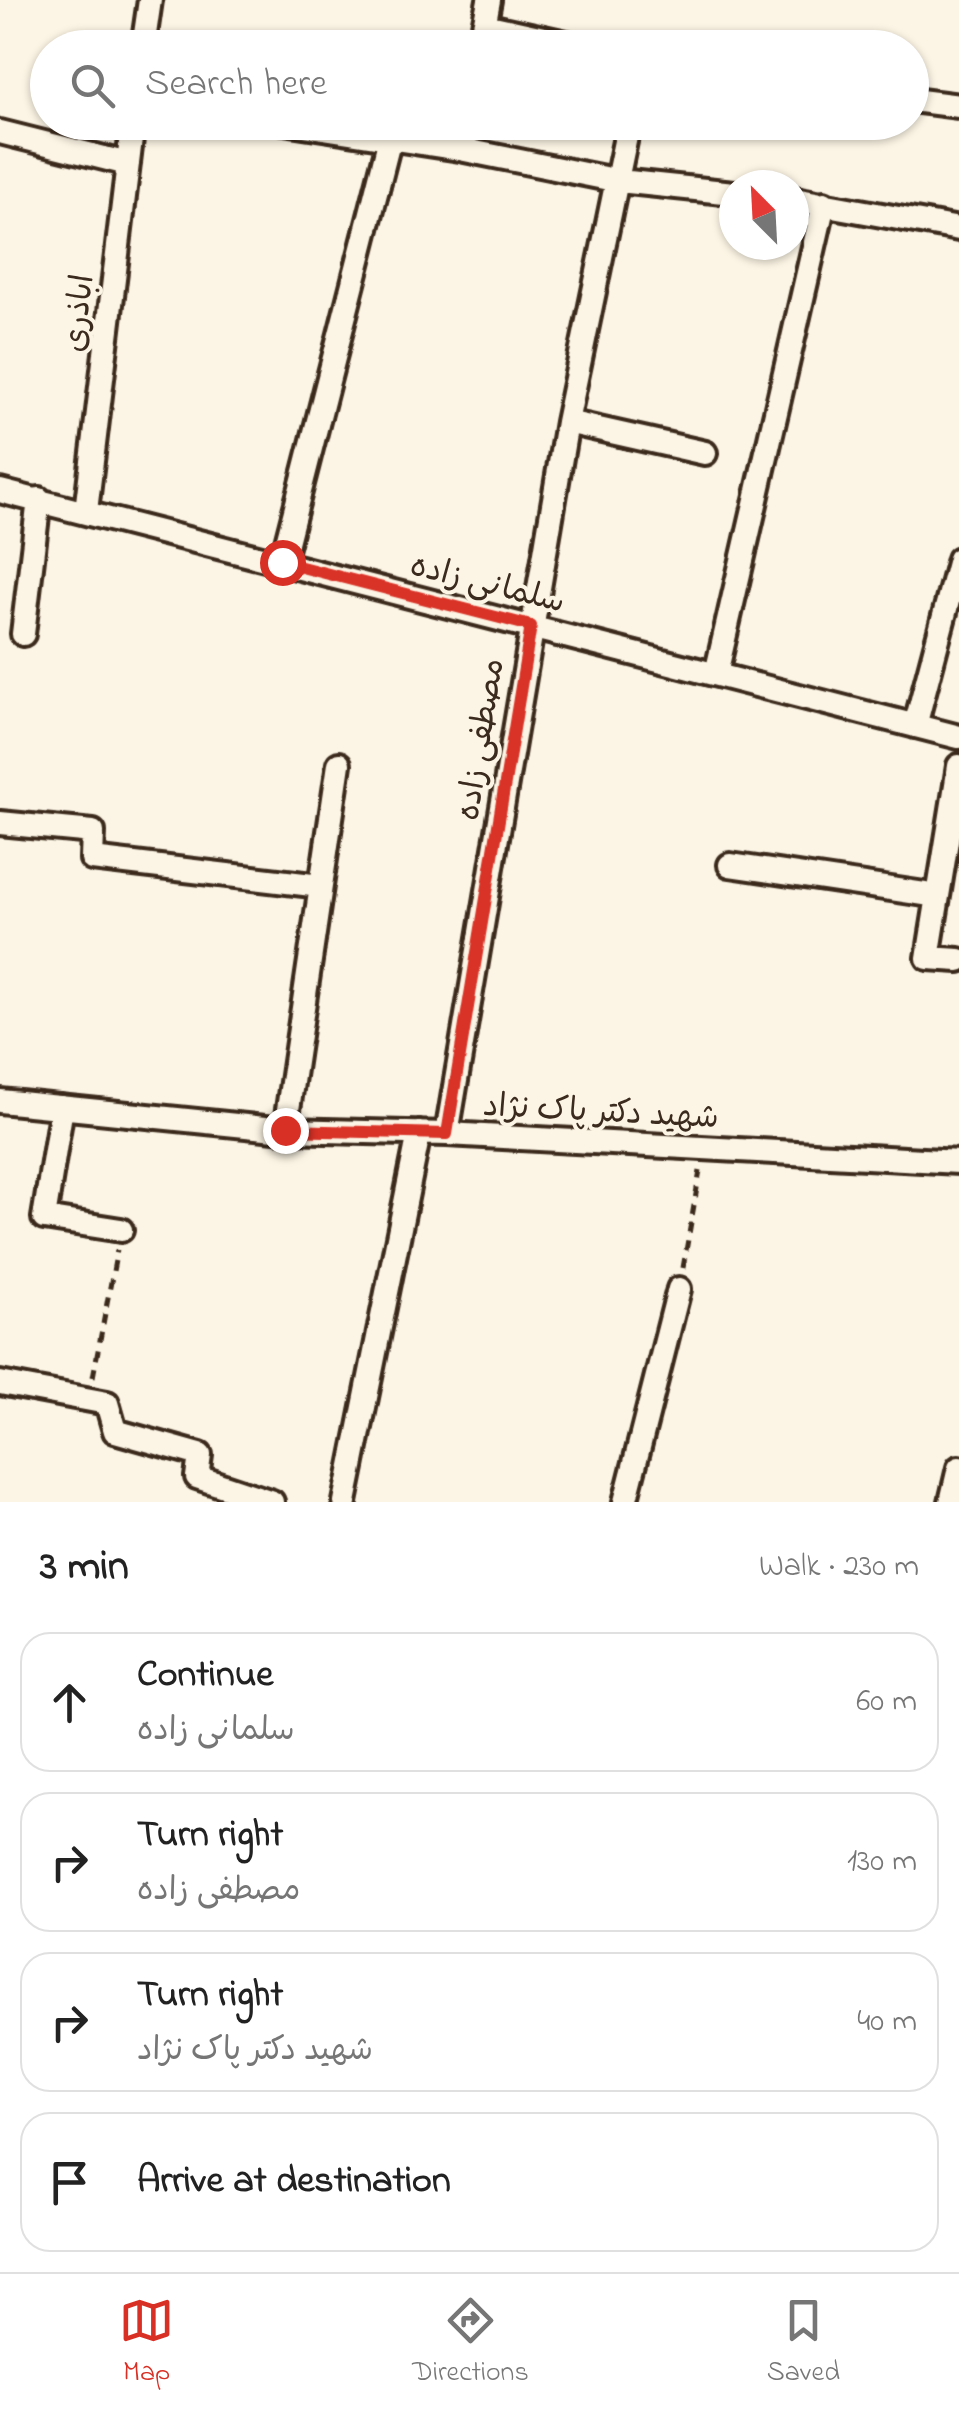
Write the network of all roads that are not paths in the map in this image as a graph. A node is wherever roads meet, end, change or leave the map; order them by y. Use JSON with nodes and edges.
{"nodes":[{"id":1,"x":150,"y":0,"type":"edge"},
{"id":2,"x":489,"y":0,"type":"edge"},
{"id":3,"x":146,"y":30,"type":"edge"},
{"id":4,"x":483,"y":30,"type":"edge"},
{"id":5,"x":929,"y":102,"type":"edge"},
{"id":6,"x":959,"y":106,"type":"edge"},
{"id":7,"x":0,"y":132,"type":"edge"},
{"id":8,"x":30,"y":140,"type":"edge"},
{"id":9,"x":32,"y":140,"type":"edge"},
{"id":10,"x":131,"y":140,"type":"edge"},
{"id":11,"x":389,"y":140,"type":"edge"},
{"id":12,"x":404,"y":140,"type":"edge"},
{"id":13,"x":462,"y":140,"type":"edge"},
{"id":14,"x":626,"y":140,"type":"edge"},
{"id":15,"x":460,"y":148,"type":"junction"},
{"id":16,"x":128,"y":164,"type":"junction"},
{"id":17,"x":618,"y":180,"type":"junction"},
{"id":18,"x":719,"y":191,"type":"edge"},
{"id":19,"x":809,"y":202,"type":"edge"},
{"id":20,"x":824,"y":203,"type":"junction"},
{"id":21,"x":959,"y":229,"type":"edge"},
{"id":22,"x":567,"y":422,"type":"junction"},
{"id":23,"x":706,"y":453,"type":"dead end"},
{"id":24,"x":0,"y":491,"type":"edge"},
{"id":25,"x":39,"y":499,"type":"junction"},
{"id":26,"x":86,"y":511,"type":"junction"},
{"id":27,"x":959,"y":559,"type":"edge"},
{"id":28,"x":282,"y":562,"type":"junction"},
{"id":29,"x":531,"y":626,"type":"junction"},
{"id":30,"x":23,"y":634,"type":"dead end"},
{"id":31,"x":716,"y":674,"type":"junction"},
{"id":32,"x":915,"y":726,"type":"junction"},
{"id":33,"x":959,"y":737,"type":"edge"},
{"id":34,"x":340,"y":764,"type":"dead end"},
{"id":35,"x":959,"y":766,"type":"edge"},
{"id":36,"x":0,"y":823,"type":"edge"},
{"id":37,"x":730,"y":865,"type":"dead end"},
{"id":38,"x":321,"y":886,"type":"junction"},
{"id":39,"x":938,"y":896,"type":"junction"},
{"id":40,"x":959,"y":960,"type":"edge"},
{"id":41,"x":0,"y":1101,"type":"edge"},
{"id":42,"x":62,"y":1107,"type":"junction"},
{"id":43,"x":285,"y":1130,"type":"junction"},
{"id":44,"x":419,"y":1133,"type":"junction"},
{"id":45,"x":447,"y":1134,"type":"junction"},
{"id":46,"x":959,"y":1162,"type":"edge"},
{"id":47,"x":121,"y":1230,"type":"road end"},
{"id":48,"x":680,"y":1290,"type":"road end"},
{"id":49,"x":0,"y":1382,"type":"edge"},
{"id":50,"x":959,"y":1468,"type":"edge"},
{"id":51,"x":272,"y":1502,"type":"edge"},
{"id":52,"x":344,"y":1502,"type":"edge"},
{"id":53,"x":624,"y":1502,"type":"edge"},
{"id":54,"x":951,"y":1502,"type":"edge"}],
"edges":[{"from":1,"to":3,"type":"street"},
{"from":2,"to":4,"type":"street"},
{"from":5,"to":6,"type":"street"},
{"from":7,"to":8,"type":"street"},
{"from":9,"to":16,"type":"street"},
{"from":10,"to":16,"type":"street","name":"اباذری"},
{"from":11,"to":28,"type":"street"},
{"from":12,"to":15,"type":"street"},
{"from":13,"to":15,"type":"street"},
{"from":14,"to":17,"type":"street","name":"مصطفی زاده"},
{"from":15,"to":17,"type":"street"},
{"from":16,"to":26,"type":"street","name":"اباذری"},
{"from":17,"to":18,"type":"street"},
{"from":17,"to":22,"type":"street","name":"مصطفی زاده"},
{"from":19,"to":20,"type":"street"},
{"from":20,"to":21,"type":"street"},
{"from":20,"to":31,"type":"street"},
{"from":22,"to":23,"type":"street"},
{"from":22,"to":29,"type":"street","name":"مصطفی زاده"},
{"from":24,"to":25,"type":"street","name":"سلمانی زاده"},
{"from":25,"to":26,"type":"street","name":"سلمانی زاده"},
{"from":25,"to":30,"type":"street"},
{"from":26,"to":28,"type":"street","name":"سلمانی زاده"},
{"from":27,"to":32,"type":"street"},
{"from":28,"to":29,"type":"street","name":"سلمانی زاده"},
{"from":29,"to":31,"type":"street","name":"سلمانی زاده"},
{"from":29,"to":45,"type":"street","name":"مصطفی زاده"},
{"from":31,"to":32,"type":"street","name":"سلمانی زاده"},
{"from":32,"to":33,"type":"street","name":"سلمانی زاده"},
{"from":34,"to":38,"type":"street"},
{"from":35,"to":39,"type":"street"},
{"from":36,"to":38,"type":"street"},
{"from":37,"to":39,"type":"street"},
{"from":38,"to":43,"type":"street"},
{"from":39,"to":40,"type":"street"},
{"from":41,"to":42,"type":"street","name":"شهید دکتر پاک نژاد"},
{"from":42,"to":43,"type":"street","name":"شهید دکتر پاک نژاد"},
{"from":42,"to":47,"type":"street"},
{"from":43,"to":44,"type":"street","name":"شهید دکتر پاک نژاد"},
{"from":44,"to":45,"type":"street","name":"شهید دکتر پاک نژاد"},
{"from":44,"to":52,"type":"street"},
{"from":45,"to":46,"type":"street","name":"شهید دکتر پاک نژاد"},
{"from":48,"to":53,"type":"street"},
{"from":49,"to":51,"type":"street"},
{"from":50,"to":54,"type":"street"}]}
